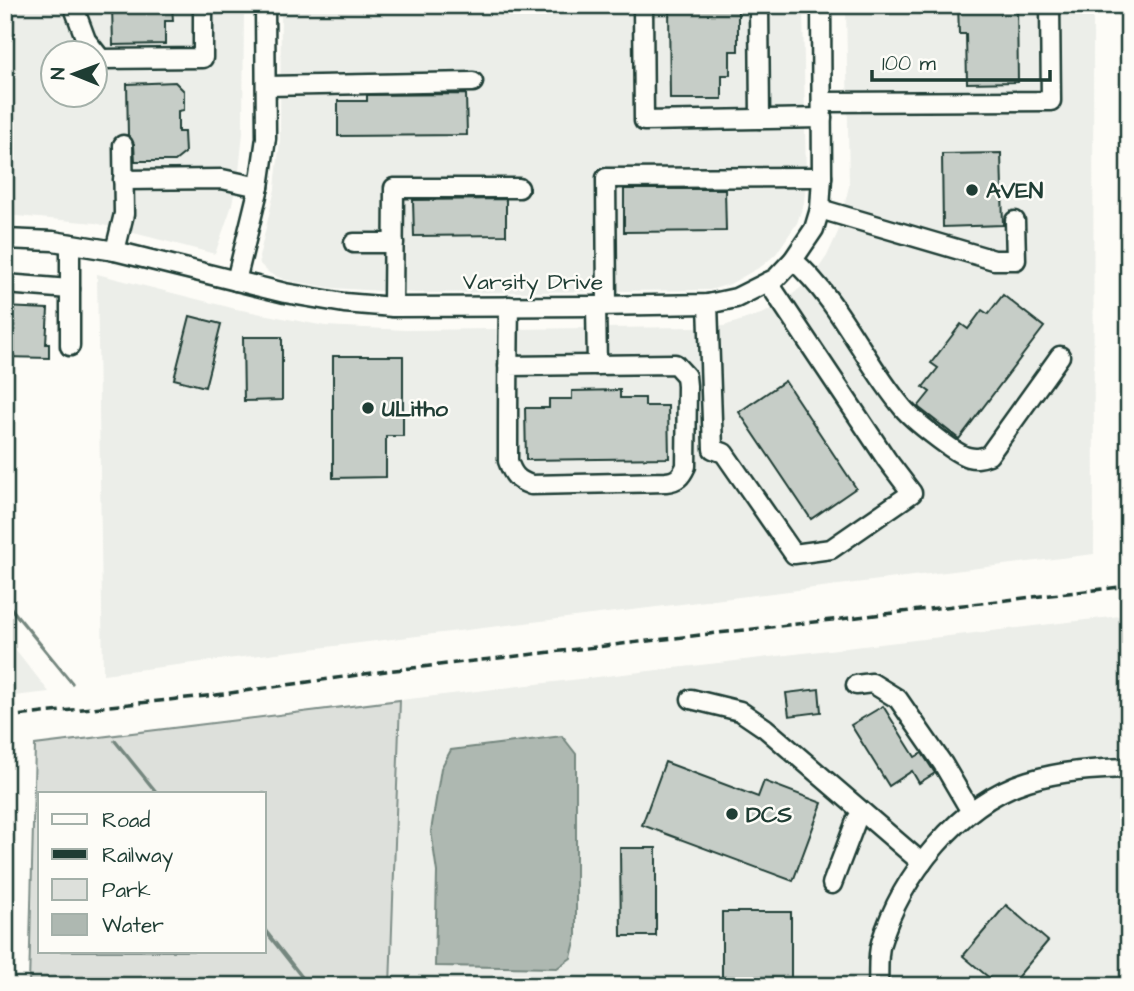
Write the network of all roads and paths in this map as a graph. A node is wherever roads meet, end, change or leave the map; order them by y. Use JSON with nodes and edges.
{"nodes":[{"id":1,"x":73,"y":5,"type":"edge"},
{"id":2,"x":203,"y":5,"type":"edge"},
{"id":3,"x":265,"y":5,"type":"edge"},
{"id":4,"x":643,"y":5,"type":"edge"},
{"id":5,"x":759,"y":5,"type":"edge"},
{"id":6,"x":821,"y":5,"type":"edge"},
{"id":7,"x":1050,"y":5,"type":"edge"},
{"id":8,"x":472,"y":82,"type":"dead end"},
{"id":9,"x":267,"y":86,"type":"junction"},
{"id":10,"x":822,"y":110,"type":"junction"},
{"id":11,"x":760,"y":119,"type":"junction"},
{"id":12,"x":123,"y":145,"type":"dead end"},
{"id":13,"x":822,"y":177,"type":"junction"},
{"id":14,"x":123,"y":180,"type":"junction"},
{"id":15,"x":259,"y":187,"type":"junction"},
{"id":16,"x":519,"y":188,"type":"dead end"},
{"id":17,"x":820,"y":209,"type":"junction"},
{"id":18,"x":1015,"y":221,"type":"dead end"},
{"id":19,"x":5,"y":239,"type":"edge"},
{"id":20,"x":354,"y":243,"type":"dead end"},
{"id":21,"x":394,"y":243,"type":"junction"},
{"id":22,"x":70,"y":244,"type":"junction"},
{"id":23,"x":115,"y":251,"type":"junction"},
{"id":24,"x":793,"y":260,"type":"junction"},
{"id":25,"x":236,"y":281,"type":"junction"},
{"id":26,"x":768,"y":282,"type":"junction"},
{"id":27,"x":5,"y":284,"type":"edge"},
{"id":28,"x":70,"y":289,"type":"junction"},
{"id":29,"x":708,"y":304,"type":"junction"},
{"id":30,"x":601,"y":305,"type":"junction"},
{"id":31,"x":509,"y":306,"type":"junction"},
{"id":32,"x":393,"y":307,"type":"junction"},
{"id":33,"x":70,"y":346,"type":"dead end"},
{"id":34,"x":1060,"y":356,"type":"dead end"},
{"id":35,"x":597,"y":365,"type":"junction"},
{"id":36,"x":508,"y":366,"type":"junction"},
{"id":37,"x":856,"y":685,"type":"dead end"},
{"id":38,"x":691,"y":699,"type":"dead end"},
{"id":39,"x":1129,"y":768,"type":"edge"},
{"id":40,"x":970,"y":810,"type":"junction"},
{"id":41,"x":862,"y":812,"type":"junction"},
{"id":42,"x":922,"y":863,"type":"junction"},
{"id":43,"x":832,"y":884,"type":"dead end"},
{"id":44,"x":878,"y":986,"type":"edge"}],
"edges":[{"from":1,"to":2,"type":"street"},
{"from":3,"to":9,"type":"street"},
{"from":4,"to":11,"type":"street"},
{"from":5,"to":11,"type":"street"},
{"from":6,"to":10,"type":"street","name":"Varsity Drive"},
{"from":7,"to":10,"type":"street"},
{"from":8,"to":9,"type":"street"},
{"from":9,"to":15,"type":"street"},
{"from":10,"to":11,"type":"street"},
{"from":10,"to":13,"type":"street","name":"Varsity Drive"},
{"from":12,"to":14,"type":"street"},
{"from":13,"to":17,"type":"street","name":"Varsity Drive"},
{"from":13,"to":30,"type":"street"},
{"from":14,"to":15,"type":"street"},
{"from":14,"to":23,"type":"street"},
{"from":15,"to":25,"type":"street"},
{"from":16,"to":21,"type":"street"},
{"from":17,"to":18,"type":"street"},
{"from":17,"to":24,"type":"street","name":"Varsity Drive"},
{"from":19,"to":22,"type":"street","name":"Varsity Drive"},
{"from":20,"to":21,"type":"street"},
{"from":21,"to":32,"type":"street"},
{"from":22,"to":23,"type":"street","name":"Varsity Drive"},
{"from":22,"to":28,"type":"street"},
{"from":23,"to":25,"type":"street","name":"Varsity Drive"},
{"from":24,"to":26,"type":"street","name":"Varsity Drive"},
{"from":24,"to":34,"type":"street"},
{"from":25,"to":32,"type":"street","name":"Varsity Drive"},
{"from":26,"to":29,"type":"street","name":"Varsity Drive"},
{"from":26,"to":29,"type":"street"},
{"from":27,"to":28,"type":"street"},
{"from":28,"to":33,"type":"street"},
{"from":29,"to":30,"type":"street","name":"Varsity Drive"},
{"from":30,"to":31,"type":"street","name":"Varsity Drive"},
{"from":30,"to":35,"type":"street"},
{"from":31,"to":32,"type":"street","name":"Varsity Drive"},
{"from":31,"to":36,"type":"street"},
{"from":35,"to":36,"type":"street"},
{"from":35,"to":36,"type":"street"},
{"from":37,"to":40,"type":"street"},
{"from":38,"to":41,"type":"street"},
{"from":39,"to":40,"type":"street"},
{"from":40,"to":42,"type":"street"},
{"from":41,"to":42,"type":"street"},
{"from":41,"to":43,"type":"street"},
{"from":42,"to":44,"type":"street"}]}
